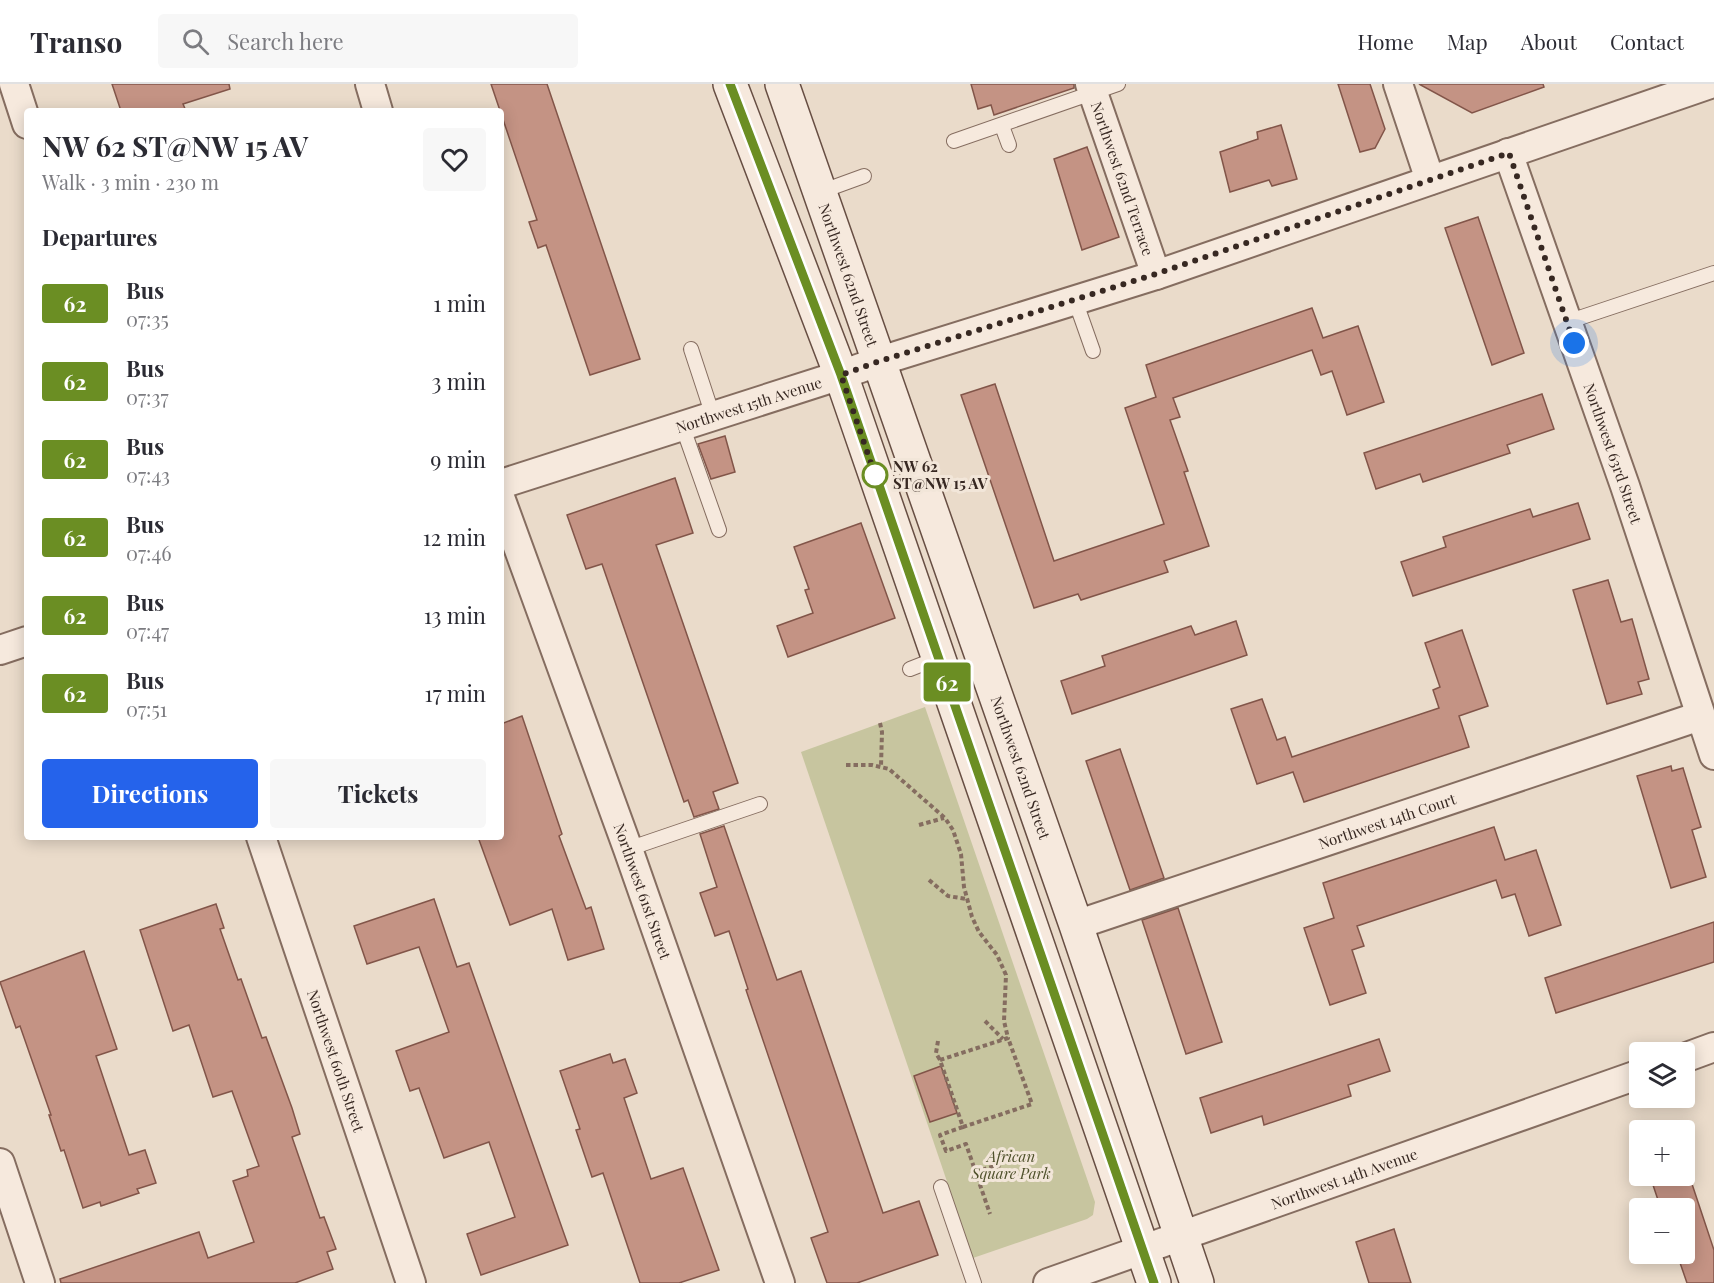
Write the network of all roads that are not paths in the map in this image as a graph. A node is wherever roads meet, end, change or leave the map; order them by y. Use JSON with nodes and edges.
{"nodes":[{"id":1,"x":14,"y":84,"type":"edge"},
{"id":2,"x":370,"y":84,"type":"edge"},
{"id":3,"x":730,"y":84,"type":"edge"},
{"id":4,"x":782,"y":84,"type":"edge"},
{"id":5,"x":1398,"y":84,"type":"edge"},
{"id":6,"x":1709,"y":84,"type":"edge"},
{"id":7,"x":1100,"y":87,"type":"edge"},
{"id":8,"x":377,"y":108,"type":"edge"},
{"id":9,"x":24,"y":115,"type":"edge"},
{"id":10,"x":1002,"y":126,"type":"junction"},
{"id":11,"x":954,"y":141,"type":"dead end"},
{"id":12,"x":1008,"y":145,"type":"dead end"},
{"id":13,"x":1509,"y":153,"type":"junction"},
{"id":14,"x":864,"y":176,"type":"dead end"},
{"id":15,"x":1430,"y":180,"type":"junction"},
{"id":16,"x":820,"y":192,"type":"junction"},
{"id":17,"x":1714,"y":273,"type":"edge"},
{"id":18,"x":1156,"y":274,"type":"junction"},
{"id":19,"x":1075,"y":300,"type":"junction"},
{"id":20,"x":1567,"y":322,"type":"junction"},
{"id":21,"x":692,"y":349,"type":"dead end"},
{"id":22,"x":1093,"y":351,"type":"dead end"},
{"id":23,"x":880,"y":361,"type":"junction"},
{"id":24,"x":841,"y":375,"type":"junction"},
{"id":25,"x":713,"y":416,"type":"junction"},
{"id":26,"x":682,"y":425,"type":"junction"},
{"id":27,"x":504,"y":482,"type":"edge"},
{"id":28,"x":504,"y":508,"type":"edge"},
{"id":29,"x":719,"y":530,"type":"dead end"},
{"id":30,"x":24,"y":642,"type":"edge"},
{"id":31,"x":0,"y":650,"type":"edge"},
{"id":32,"x":1707,"y":713,"type":"edge"},
{"id":33,"x":1714,"y":755,"type":"edge"},
{"id":34,"x":760,"y":804,"type":"dead end"},
{"id":35,"x":262,"y":840,"type":"edge"},
{"id":36,"x":628,"y":849,"type":"junction"},
{"id":37,"x":1076,"y":925,"type":"junction"},
{"id":38,"x":1714,"y":1047,"type":"edge"},
{"id":39,"x":1695,"y":1054,"type":"edge"},
{"id":40,"x":1629,"y":1078,"type":"edge"},
{"id":41,"x":0,"y":1163,"type":"edge"},
{"id":42,"x":942,"y":1187,"type":"dead end"},
{"id":43,"x":1180,"y":1237,"type":"junction"},
{"id":44,"x":1143,"y":1250,"type":"junction"},
{"id":45,"x":40,"y":1283,"type":"edge"},
{"id":46,"x":411,"y":1283,"type":"edge"},
{"id":47,"x":780,"y":1283,"type":"edge"},
{"id":48,"x":974,"y":1283,"type":"edge"},
{"id":49,"x":1048,"y":1283,"type":"edge"},
{"id":50,"x":1154,"y":1283,"type":"edge"},
{"id":51,"x":1197,"y":1283,"type":"edge"}],
"edges":[{"from":1,"to":9,"type":"street"},
{"from":2,"to":8,"type":"street"},
{"from":3,"to":24,"type":"main road"},
{"from":4,"to":16,"type":"main road","name":"Northwest 62nd Street"},
{"from":5,"to":15,"type":"street"},
{"from":6,"to":13,"type":"street","name":"Northwest 15th Avenue"},
{"from":7,"to":10,"type":"lane"},
{"from":7,"to":18,"type":"street","name":"Northwest 62nd Terrace"},
{"from":10,"to":11,"type":"lane"},
{"from":10,"to":12,"type":"lane"},
{"from":13,"to":15,"type":"street","name":"Northwest 15th Avenue"},
{"from":13,"to":20,"type":"street","name":"Northwest 63rd Street"},
{"from":14,"to":16,"type":"lane"},
{"from":15,"to":18,"type":"street","name":"Northwest 15th Avenue"},
{"from":16,"to":23,"type":"main road","name":"Northwest 62nd Street"},
{"from":17,"to":20,"type":"lane"},
{"from":18,"to":19,"type":"street","name":"Northwest 15th Avenue"},
{"from":19,"to":22,"type":"lane"},
{"from":19,"to":23,"type":"street","name":"Northwest 15th Avenue"},
{"from":20,"to":32,"type":"street","name":"Northwest 63rd Street"},
{"from":21,"to":25,"type":"lane"},
{"from":23,"to":24,"type":"street","name":"Northwest 15th Avenue"},
{"from":23,"to":37,"type":"main road","name":"Northwest 62nd Street"},
{"from":24,"to":25,"type":"street","name":"Northwest 15th Avenue"},
{"from":24,"to":44,"type":"main road"},
{"from":25,"to":26,"type":"street","name":"Northwest 15th Avenue"},
{"from":26,"to":27,"type":"street","name":"Northwest 15th Avenue"},
{"from":26,"to":29,"type":"lane"},
{"from":28,"to":36,"type":"street","name":"Northwest 61st Street"},
{"from":30,"to":31,"type":"street"},
{"from":32,"to":33,"type":"street","name":"Northwest 63rd Street"},
{"from":32,"to":37,"type":"street","name":"Northwest 14th Court"},
{"from":34,"to":36,"type":"lane"},
{"from":35,"to":46,"type":"street","name":"Northwest 60th Street"},
{"from":36,"to":47,"type":"street","name":"Northwest 61st Street"},
{"from":37,"to":43,"type":"main road","name":"Northwest 62nd Street"},
{"from":38,"to":39,"type":"street"},
{"from":40,"to":43,"type":"street","name":"Northwest 14th Avenue"},
{"from":41,"to":45,"type":"street"},
{"from":42,"to":48,"type":"lane"},
{"from":43,"to":44,"type":"street","name":"Northwest 14th Avenue"},
{"from":43,"to":51,"type":"main road","name":"Northwest 62nd Street"},
{"from":44,"to":49,"type":"street","name":"Northwest 14th Avenue"},
{"from":44,"to":50,"type":"main road"}]}
